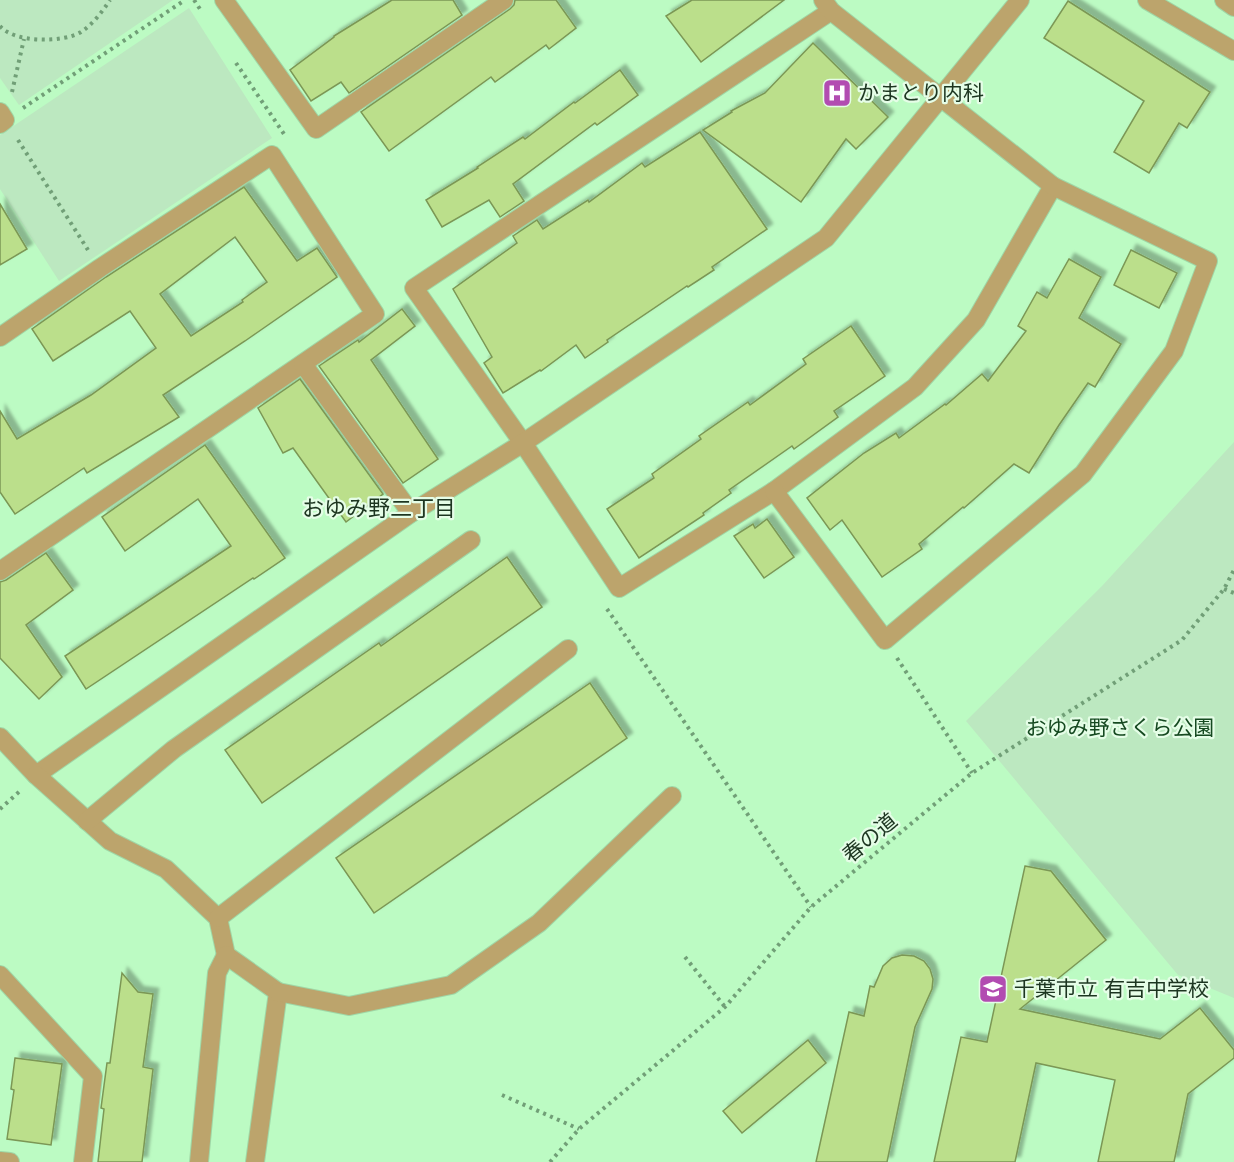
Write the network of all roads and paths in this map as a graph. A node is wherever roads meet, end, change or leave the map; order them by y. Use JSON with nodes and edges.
{"nodes":[{"id":1,"x":110,"y":0,"type":"edge"},
{"id":2,"x":185,"y":0,"type":"edge"},
{"id":3,"x":224,"y":0,"type":"edge"},
{"id":4,"x":504,"y":0,"type":"edge"},
{"id":5,"x":1020,"y":0,"type":"edge"},
{"id":6,"x":1147,"y":0,"type":"edge"},
{"id":7,"x":1224,"y":0,"type":"edge"},
{"id":8,"x":827,"y":6,"type":"edge"},
{"id":9,"x":1234,"y":6,"type":"edge"},
{"id":10,"x":0,"y":26,"type":"edge"},
{"id":11,"x":24,"y":39,"type":"junction"},
{"id":12,"x":1234,"y":51,"type":"edge"},
{"id":13,"x":940,"y":98,"type":"junction"},
{"id":14,"x":2,"y":118,"type":"edge"},
{"id":15,"x":1053,"y":186,"type":"junction"},
{"id":16,"x":100,"y":268,"type":"junction"},
{"id":17,"x":0,"y":337,"type":"edge"},
{"id":18,"x":303,"y":364,"type":"junction"},
{"id":19,"x":523,"y":443,"type":"junction"},
{"id":20,"x":774,"y":491,"type":"junction"},
{"id":21,"x":411,"y":513,"type":"junction"},
{"id":22,"x":471,"y":540,"type":"dead end"},
{"id":23,"x":1234,"y":570,"type":"edge"},
{"id":24,"x":0,"y":571,"type":"edge"},
{"id":25,"x":1224,"y":589,"type":"junction"},
{"id":26,"x":1234,"y":593,"type":"edge"},
{"id":27,"x":885,"y":640,"type":"junction"},
{"id":28,"x":568,"y":649,"type":"dead end"},
{"id":29,"x":0,"y":737,"type":"edge"},
{"id":30,"x":972,"y":773,"type":"junction"},
{"id":31,"x":36,"y":775,"type":"junction"},
{"id":32,"x":672,"y":796,"type":"dead end"},
{"id":33,"x":87,"y":821,"type":"junction"},
{"id":34,"x":218,"y":918,"type":"junction"},
{"id":35,"x":226,"y":955,"type":"junction"},
{"id":36,"x":685,"y":957,"type":"dead end"},
{"id":37,"x":0,"y":975,"type":"edge"},
{"id":38,"x":278,"y":992,"type":"junction"},
{"id":39,"x":725,"y":1007,"type":"junction"},
{"id":40,"x":502,"y":1095,"type":"dead end"},
{"id":41,"x":579,"y":1129,"type":"junction"},
{"id":42,"x":0,"y":1161,"type":"edge"},
{"id":43,"x":10,"y":1162,"type":"edge"},
{"id":44,"x":83,"y":1162,"type":"edge"},
{"id":45,"x":198,"y":1162,"type":"edge"},
{"id":46,"x":255,"y":1162,"type":"edge"},
{"id":47,"x":550,"y":1162,"type":"edge"}],
"edges":[{"from":1,"to":11,"type":"path"},
{"from":2,"to":14,"type":"path"},
{"from":3,"to":4,"type":"street"},
{"from":5,"to":13,"type":"street"},
{"from":6,"to":12,"type":"street"},
{"from":7,"to":9,"type":"street"},
{"from":8,"to":13,"type":"street"},
{"from":8,"to":19,"type":"street"},
{"from":10,"to":11,"type":"path"},
{"from":11,"to":14,"type":"path"},
{"from":13,"to":15,"type":"street"},
{"from":13,"to":19,"type":"street"},
{"from":14,"to":16,"type":"path"},
{"from":15,"to":20,"type":"street"},
{"from":15,"to":27,"type":"street"},
{"from":16,"to":17,"type":"street"},
{"from":16,"to":18,"type":"street"},
{"from":18,"to":21,"type":"street"},
{"from":18,"to":24,"type":"street"},
{"from":19,"to":20,"type":"street"},
{"from":19,"to":21,"type":"street"},
{"from":20,"to":27,"type":"street"},
{"from":21,"to":31,"type":"street"},
{"from":22,"to":33,"type":"street"},
{"from":23,"to":25,"type":"path","name":"春の道"},
{"from":25,"to":26,"type":"path"},
{"from":25,"to":30,"type":"path","name":"春の道"},
{"from":27,"to":30,"type":"path"},
{"from":28,"to":34,"type":"street"},
{"from":29,"to":31,"type":"street"},
{"from":30,"to":39,"type":"path","name":"春の道"},
{"from":31,"to":33,"type":"street"},
{"from":32,"to":38,"type":"street"},
{"from":33,"to":34,"type":"street"},
{"from":34,"to":35,"type":"street"},
{"from":35,"to":38,"type":"street"},
{"from":35,"to":45,"type":"street"},
{"from":36,"to":39,"type":"path"},
{"from":37,"to":44,"type":"street"},
{"from":38,"to":46,"type":"street"},
{"from":39,"to":41,"type":"path","name":"春の道"},
{"from":40,"to":41,"type":"path"},
{"from":41,"to":47,"type":"path","name":"春の道"},
{"from":42,"to":43,"type":"street"}]}
